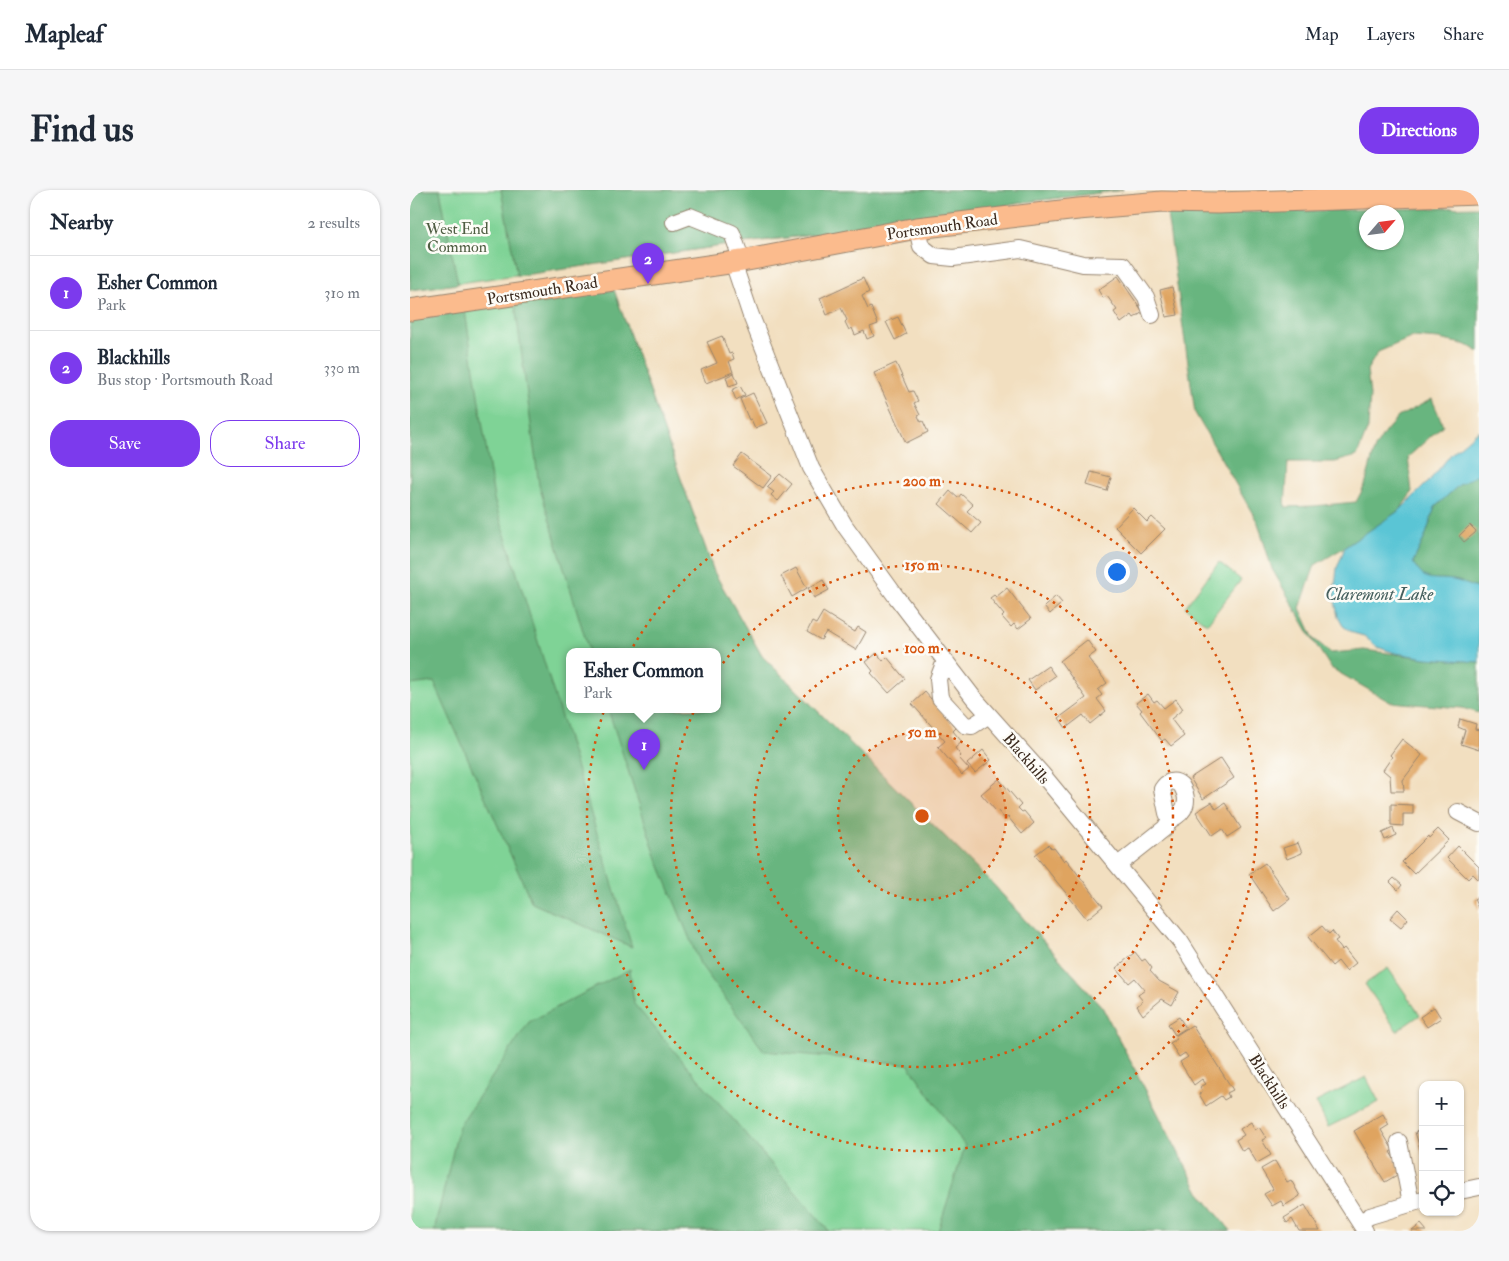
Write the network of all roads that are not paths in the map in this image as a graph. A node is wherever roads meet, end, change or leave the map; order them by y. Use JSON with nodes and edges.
{"nodes":[{"id":1,"x":1479,"y":194,"type":"edge"},
{"id":2,"x":674,"y":222,"type":"dead end"},
{"id":3,"x":917,"y":228,"type":"junction"},
{"id":4,"x":737,"y":261,"type":"junction"},
{"id":5,"x":410,"y":310,"type":"edge"},
{"id":6,"x":1152,"y":316,"type":"dead end"},
{"id":7,"x":947,"y":663,"type":"junction"},
{"id":8,"x":989,"y":715,"type":"junction"},
{"id":9,"x":1458,"y":812,"type":"dead end"},
{"id":10,"x":1170,"y":820,"type":"dead end"},
{"id":11,"x":1479,"y":823,"type":"edge"},
{"id":12,"x":1118,"y":865,"type":"junction"},
{"id":13,"x":1399,"y":1142,"type":"dead end"},
{"id":14,"x":1479,"y":1187,"type":"edge"},
{"id":15,"x":1464,"y":1190,"type":"edge"},
{"id":16,"x":1417,"y":1202,"type":"edge"},
{"id":17,"x":1362,"y":1226,"type":"edge"}],
"edges":[{"from":1,"to":3,"type":"main road","name":"Portsmouth Road"},
{"from":2,"to":4,"type":"street","name":"Blackhills"},
{"from":3,"to":4,"type":"main road","name":"Portsmouth Road"},
{"from":3,"to":6,"type":"street"},
{"from":4,"to":5,"type":"main road","name":"Portsmouth Road"},
{"from":4,"to":7,"type":"street","name":"Blackhills"},
{"from":7,"to":8,"type":"street","name":"Blackhills"},
{"from":7,"to":8,"type":"street"},
{"from":8,"to":12,"type":"street","name":"Blackhills"},
{"from":9,"to":11,"type":"street"},
{"from":10,"to":12,"type":"street"},
{"from":12,"to":17,"type":"street","name":"Blackhills"},
{"from":13,"to":16,"type":"street"},
{"from":14,"to":15,"type":"street"},
{"from":16,"to":17,"type":"street"}]}
